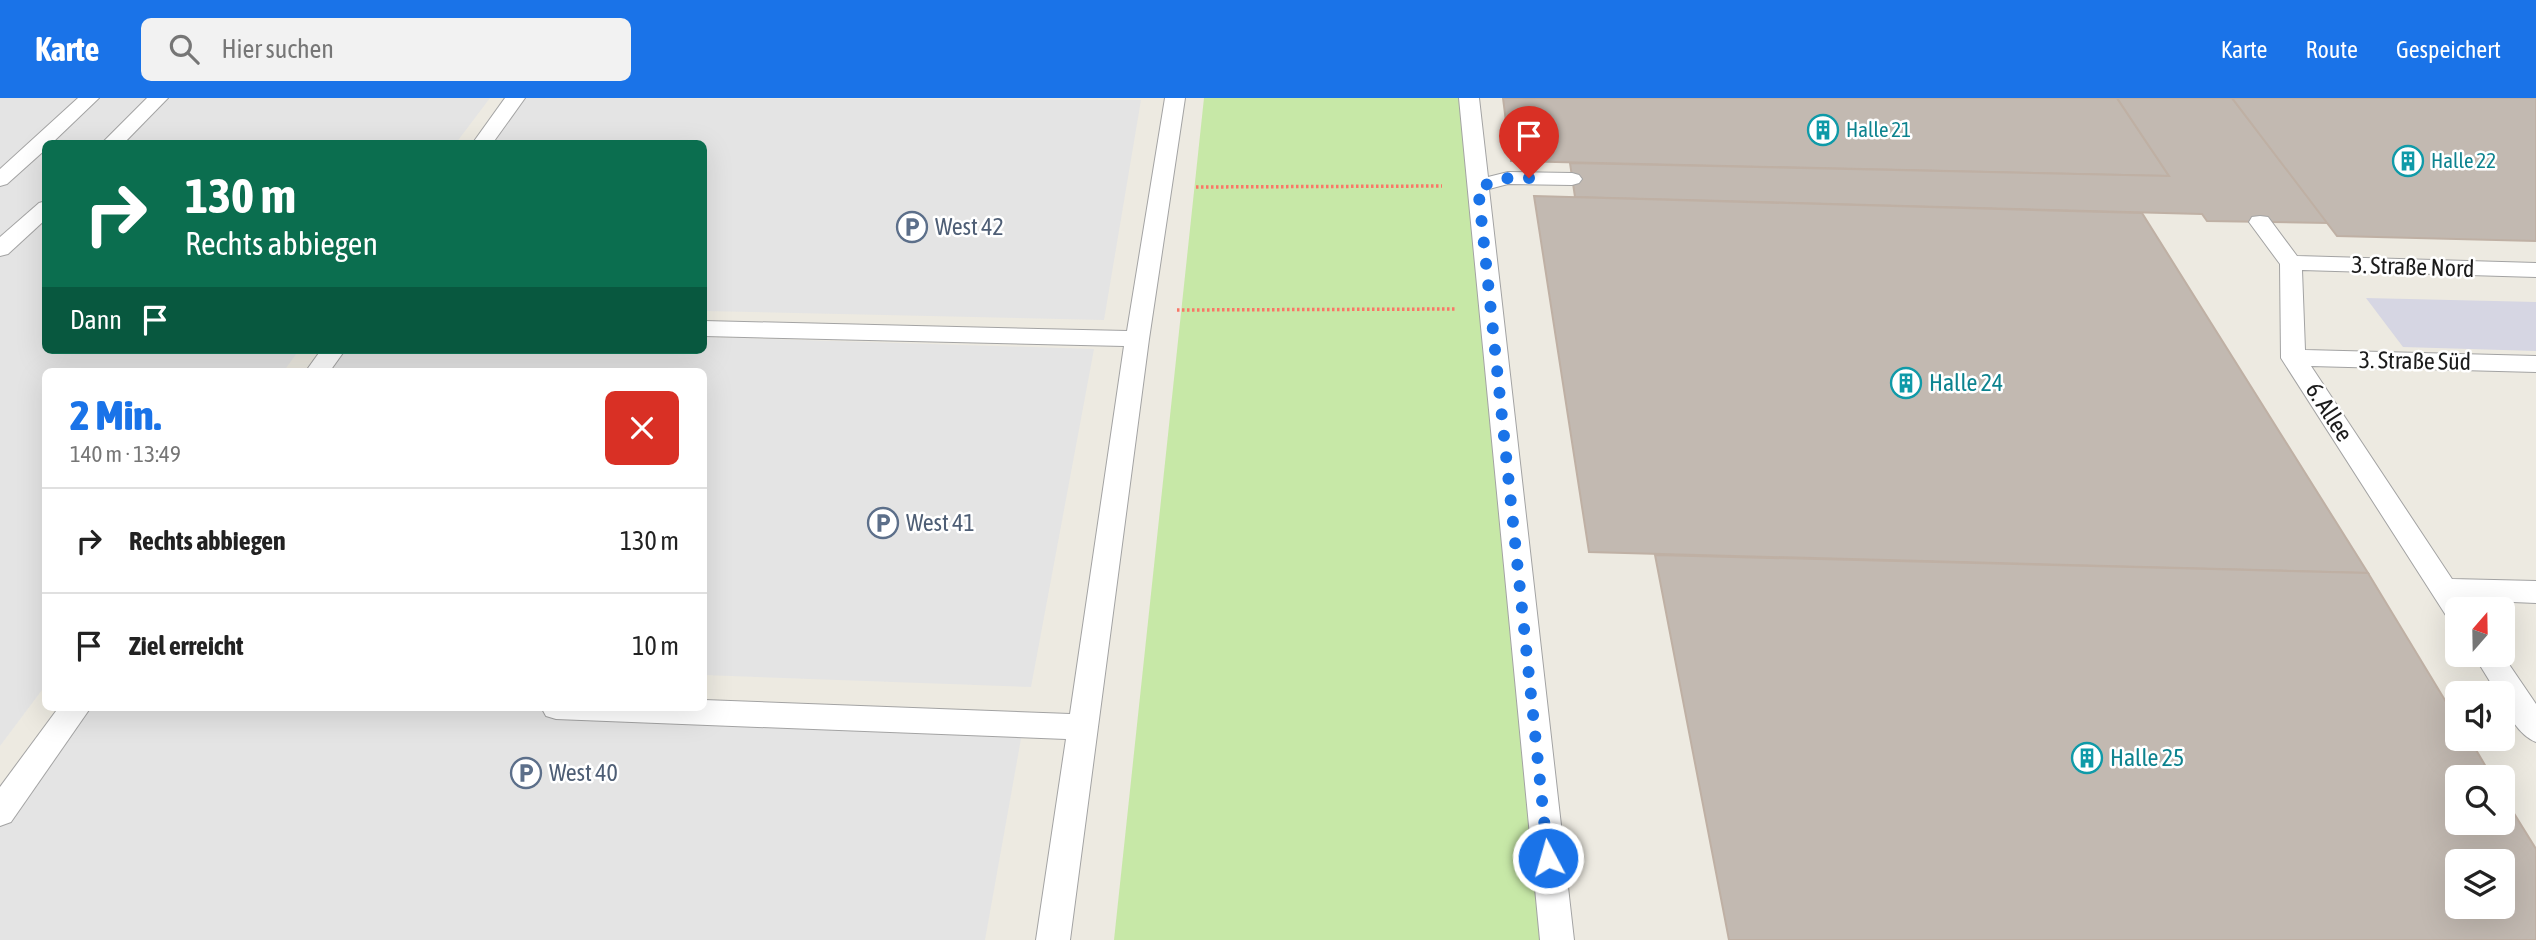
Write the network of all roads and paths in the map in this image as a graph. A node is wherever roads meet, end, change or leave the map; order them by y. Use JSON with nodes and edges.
{"nodes":[{"id":1,"x":89,"y":98,"type":"edge"},
{"id":2,"x":158,"y":98,"type":"edge"},
{"id":3,"x":515,"y":98,"type":"edge"},
{"id":4,"x":1175,"y":98,"type":"edge"},
{"id":5,"x":1469,"y":98,"type":"edge"},
{"id":6,"x":43,"y":140,"type":"edge"},
{"id":7,"x":115,"y":140,"type":"edge"},
{"id":8,"x":485,"y":140,"type":"edge"},
{"id":9,"x":42,"y":141,"type":"edge"},
{"id":10,"x":1572,"y":179,"type":"dead end"},
{"id":11,"x":0,"y":180,"type":"edge"},
{"id":12,"x":1161,"y":186,"type":"junction"},
{"id":13,"x":1478,"y":187,"type":"junction"},
{"id":14,"x":42,"y":211,"type":"edge"},
{"id":15,"x":2260,"y":222,"type":"dead end"},
{"id":16,"x":0,"y":249,"type":"edge"},
{"id":17,"x":2291,"y":263,"type":"junction"},
{"id":18,"x":2536,"y":270,"type":"edge"},
{"id":19,"x":1491,"y":308,"type":"junction"},
{"id":20,"x":1142,"y":310,"type":"junction"},
{"id":21,"x":707,"y":328,"type":"edge"},
{"id":22,"x":1137,"y":339,"type":"junction"},
{"id":23,"x":2293,"y":358,"type":"junction"},
{"id":24,"x":2536,"y":364,"type":"edge"},
{"id":25,"x":2536,"y":592,"type":"edge"},
{"id":26,"x":2450,"y":597,"type":"edge"},
{"id":27,"x":2475,"y":597,"type":"edge"},
{"id":28,"x":2495,"y":667,"type":"edge"},
{"id":29,"x":73,"y":711,"type":"edge"},
{"id":30,"x":662,"y":711,"type":"edge"},
{"id":31,"x":1084,"y":727,"type":"junction"},
{"id":32,"x":2536,"y":729,"type":"edge"},
{"id":33,"x":0,"y":812,"type":"edge"},
{"id":34,"x":1053,"y":940,"type":"edge"},
{"id":35,"x":1556,"y":940,"type":"edge"}],
"edges":[{"from":1,"to":6,"type":"lane"},
{"from":2,"to":7,"type":"lane"},
{"from":3,"to":8,"type":"lane"},
{"from":4,"to":12,"type":"lane"},
{"from":5,"to":13,"type":"lane"},
{"from":9,"to":11,"type":"lane"},
{"from":10,"to":13,"type":"lane"},
{"from":12,"to":13,"type":"path"},
{"from":12,"to":20,"type":"lane"},
{"from":13,"to":19,"type":"lane"},
{"from":14,"to":16,"type":"lane"},
{"from":15,"to":17,"type":"lane"},
{"from":17,"to":18,"type":"lane","name":"3. Straße Nord"},
{"from":17,"to":23,"type":"lane","name":"6. Allee"},
{"from":19,"to":20,"type":"path"},
{"from":19,"to":35,"type":"lane"},
{"from":20,"to":22,"type":"lane"},
{"from":21,"to":22,"type":"lane"},
{"from":22,"to":31,"type":"lane"},
{"from":23,"to":24,"type":"lane","name":"3. Straße Süd"},
{"from":23,"to":26,"type":"lane","name":"6. Allee"},
{"from":25,"to":27,"type":"lane"},
{"from":28,"to":32,"type":"lane"},
{"from":29,"to":33,"type":"lane"},
{"from":30,"to":31,"type":"lane"},
{"from":31,"to":34,"type":"lane"}]}
